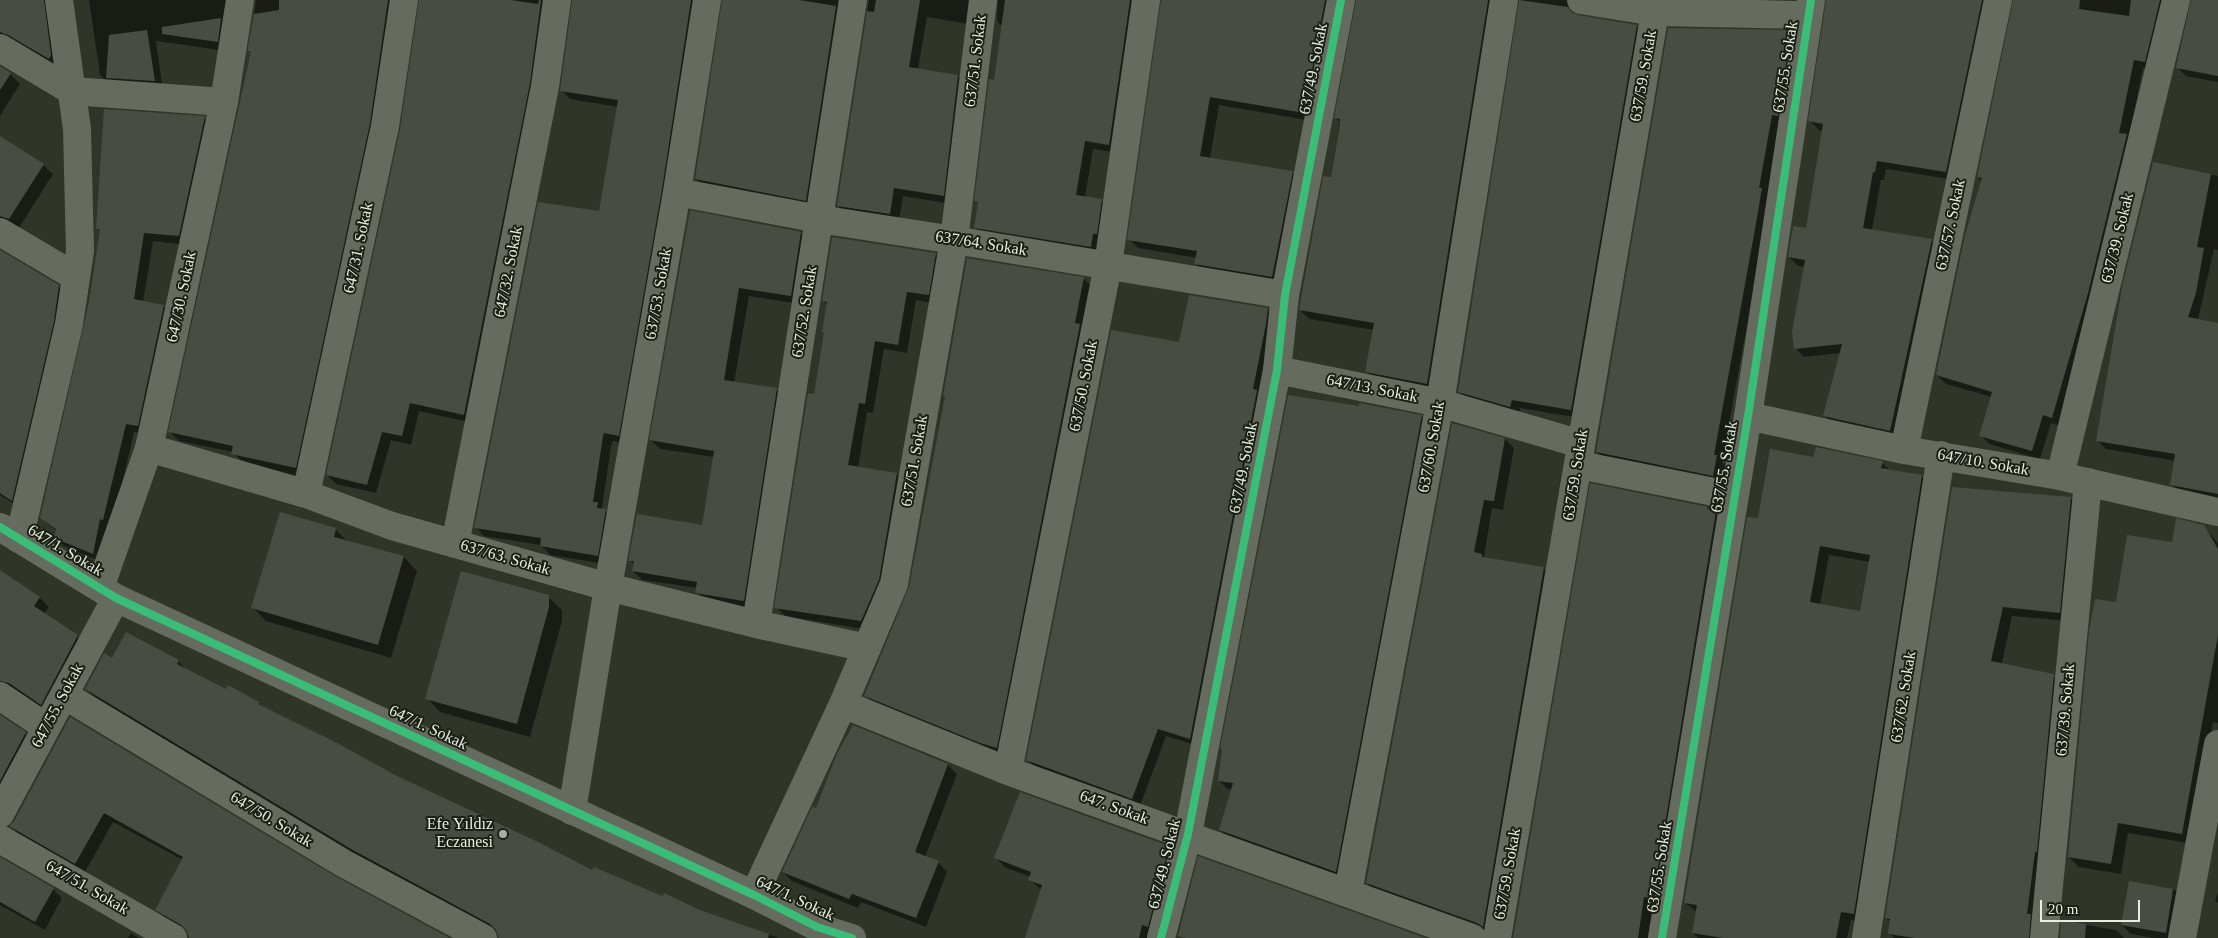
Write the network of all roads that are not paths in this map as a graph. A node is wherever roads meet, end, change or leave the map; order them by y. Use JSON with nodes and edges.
{"nodes":[{"id":1,"x":60,"y":0,"type":"edge"},
{"id":2,"x":240,"y":0,"type":"edge"},
{"id":3,"x":404,"y":0,"type":"edge"},
{"id":4,"x":557,"y":0,"type":"edge"},
{"id":5,"x":707,"y":0,"type":"edge"},
{"id":6,"x":853,"y":0,"type":"edge"},
{"id":7,"x":983,"y":0,"type":"edge"},
{"id":8,"x":1146,"y":0,"type":"edge"},
{"id":9,"x":1341,"y":0,"type":"edge"},
{"id":10,"x":1504,"y":0,"type":"edge"},
{"id":11,"x":1581,"y":0,"type":"edge"},
{"id":12,"x":1998,"y":0,"type":"edge"},
{"id":13,"x":2176,"y":0,"type":"edge"},
{"id":14,"x":1810,"y":8,"type":"edge"},
{"id":15,"x":1654,"y":12,"type":"junction"},
{"id":16,"x":0,"y":48,"type":"edge"},
{"id":17,"x":72,"y":92,"type":"junction"},
{"id":18,"x":224,"y":102,"type":"junction"},
{"id":19,"x":677,"y":192,"type":"junction"},
{"id":20,"x":819,"y":219,"type":"junction"},
{"id":21,"x":0,"y":232,"type":"edge"},
{"id":22,"x":954,"y":240,"type":"junction"},
{"id":23,"x":1108,"y":265,"type":"junction"},
{"id":24,"x":76,"y":276,"type":"junction"},
{"id":25,"x":1285,"y":295,"type":"junction"},
{"id":26,"x":1277,"y":370,"type":"junction"},
{"id":27,"x":1440,"y":403,"type":"junction"},
{"id":28,"x":1748,"y":416,"type":"junction"},
{"id":29,"x":149,"y":448,"type":"junction"},
{"id":30,"x":1904,"y":450,"type":"junction"},
{"id":31,"x":1580,"y":454,"type":"junction"},
{"id":32,"x":1941,"y":455,"type":"junction"},
{"id":33,"x":2060,"y":476,"type":"junction"},
{"id":34,"x":2088,"y":482,"type":"junction"},
{"id":35,"x":306,"y":494,"type":"junction"},
{"id":36,"x":1734,"y":496,"type":"junction"},
{"id":37,"x":2218,"y":512,"type":"edge"},
{"id":38,"x":9,"y":533,"type":"edge"},
{"id":39,"x":455,"y":544,"type":"junction"},
{"id":40,"x":608,"y":587,"type":"junction"},
{"id":41,"x":108,"y":593,"type":"junction"},
{"id":42,"x":756,"y":624,"type":"junction"},
{"id":43,"x":867,"y":648,"type":"junction"},
{"id":44,"x":64,"y":695,"type":"junction"},
{"id":45,"x":0,"y":696,"type":"edge"},
{"id":46,"x":843,"y":704,"type":"junction"},
{"id":47,"x":46,"y":727,"type":"junction"},
{"id":48,"x":2218,"y":744,"type":"edge"},
{"id":49,"x":1008,"y":770,"type":"junction"},
{"id":50,"x":2215,"y":779,"type":"edge"},
{"id":51,"x":572,"y":811,"type":"junction"},
{"id":52,"x":0,"y":814,"type":"edge"},
{"id":53,"x":1188,"y":834,"type":"junction"},
{"id":54,"x":0,"y":838,"type":"edge"},
{"id":55,"x":1348,"y":892,"type":"junction"},
{"id":56,"x":754,"y":895,"type":"junction"},
{"id":57,"x":815,"y":932,"type":"edge"},
{"id":58,"x":173,"y":938,"type":"edge"},
{"id":59,"x":483,"y":938,"type":"edge"},
{"id":60,"x":852,"y":938,"type":"edge"},
{"id":61,"x":1161,"y":938,"type":"edge"},
{"id":62,"x":1472,"y":938,"type":"edge"},
{"id":63,"x":1497,"y":938,"type":"edge"},
{"id":64,"x":1662,"y":938,"type":"edge"},
{"id":65,"x":1866,"y":938,"type":"edge"},
{"id":66,"x":2044,"y":938,"type":"edge"},
{"id":67,"x":2182,"y":938,"type":"edge"}],
"edges":[{"from":1,"to":17,"type":"street"},
{"from":2,"to":18,"type":"street","name":"647/30. Sokak"},
{"from":3,"to":35,"type":"street","name":"647/31. Sokak"},
{"from":4,"to":39,"type":"street","name":"647/32. Sokak"},
{"from":5,"to":19,"type":"street","name":"637/53. Sokak"},
{"from":6,"to":20,"type":"street","name":"637/52. Sokak"},
{"from":7,"to":22,"type":"street","name":"637/51. Sokak"},
{"from":8,"to":23,"type":"street","name":"637/50. Sokak"},
{"from":9,"to":25,"type":"street","name":"637/49. Sokak"},
{"from":10,"to":27,"type":"street","name":"637/60. Sokak"},
{"from":11,"to":15,"type":"street"},
{"from":12,"to":30,"type":"street","name":"637/57. Sokak"},
{"from":13,"to":33,"type":"street","name":"637/39. Sokak"},
{"from":14,"to":15,"type":"street"},
{"from":14,"to":28,"type":"street","name":"637/55. Sokak"},
{"from":15,"to":31,"type":"street","name":"637/59. Sokak"},
{"from":16,"to":17,"type":"street"},
{"from":17,"to":18,"type":"street"},
{"from":17,"to":24,"type":"street"},
{"from":18,"to":29,"type":"street","name":"647/30. Sokak"},
{"from":19,"to":20,"type":"street","name":"637/64. Sokak"},
{"from":19,"to":40,"type":"street","name":"637/53. Sokak"},
{"from":20,"to":22,"type":"street","name":"637/64. Sokak"},
{"from":20,"to":42,"type":"street","name":"637/52. Sokak"},
{"from":21,"to":24,"type":"street"},
{"from":22,"to":23,"type":"street","name":"637/64. Sokak"},
{"from":22,"to":43,"type":"street","name":"637/51. Sokak"},
{"from":23,"to":25,"type":"street","name":"637/64. Sokak"},
{"from":23,"to":49,"type":"street","name":"637/50. Sokak"},
{"from":24,"to":38,"type":"street"},
{"from":25,"to":26,"type":"street","name":"637/49. Sokak"},
{"from":26,"to":27,"type":"street","name":"647/13. Sokak"},
{"from":26,"to":53,"type":"street","name":"637/49. Sokak"},
{"from":27,"to":31,"type":"street","name":"647/13. Sokak"},
{"from":27,"to":55,"type":"street","name":"637/60. Sokak"},
{"from":28,"to":30,"type":"street","name":"647/10. Sokak"},
{"from":28,"to":36,"type":"street","name":"637/55. Sokak"},
{"from":29,"to":35,"type":"street","name":"637/63. Sokak"},
{"from":29,"to":41,"type":"street","name":"647/30. Sokak"},
{"from":30,"to":32,"type":"street","name":"647/10. Sokak"},
{"from":31,"to":36,"type":"street","name":"647/13. Sokak"},
{"from":31,"to":63,"type":"street","name":"637/59. Sokak"},
{"from":32,"to":33,"type":"street","name":"647/10. Sokak"},
{"from":32,"to":65,"type":"street","name":"637/62. Sokak"},
{"from":33,"to":34,"type":"street","name":"647/10. Sokak"},
{"from":34,"to":37,"type":"street","name":"647/10. Sokak"},
{"from":34,"to":66,"type":"street","name":"637/39. Sokak"},
{"from":35,"to":39,"type":"street","name":"637/63. Sokak"},
{"from":36,"to":64,"type":"street","name":"637/55. Sokak"},
{"from":38,"to":41,"type":"street","name":"647/1. Sokak"},
{"from":39,"to":40,"type":"street","name":"637/63. Sokak"},
{"from":40,"to":42,"type":"street","name":"637/63. Sokak"},
{"from":40,"to":51,"type":"street","name":"637/53. Sokak"},
{"from":41,"to":44,"type":"street","name":"647/55. Sokak"},
{"from":41,"to":51,"type":"street","name":"647/1. Sokak"},
{"from":42,"to":43,"type":"street","name":"637/63. Sokak"},
{"from":43,"to":46,"type":"street","name":"637/51. Sokak"},
{"from":44,"to":47,"type":"street","name":"647/55. Sokak"},
{"from":44,"to":59,"type":"street","name":"647/50. Sokak"},
{"from":45,"to":47,"type":"street"},
{"from":46,"to":49,"type":"street","name":"647. Sokak"},
{"from":46,"to":56,"type":"street","name":"637/51. Sokak"},
{"from":47,"to":52,"type":"street","name":"647/55. Sokak"},
{"from":48,"to":50,"type":"street"},
{"from":49,"to":53,"type":"street","name":"647. Sokak"},
{"from":50,"to":67,"type":"street"},
{"from":51,"to":56,"type":"street","name":"647/1. Sokak"},
{"from":53,"to":55,"type":"street","name":"647. Sokak"},
{"from":53,"to":61,"type":"street","name":"637/49. Sokak"},
{"from":54,"to":58,"type":"street","name":"647/51. Sokak"},
{"from":55,"to":62,"type":"street","name":"647. Sokak"},
{"from":56,"to":57,"type":"street","name":"647/1. Sokak"},
{"from":57,"to":60,"type":"street","name":"647/1. Sokak"}]}
